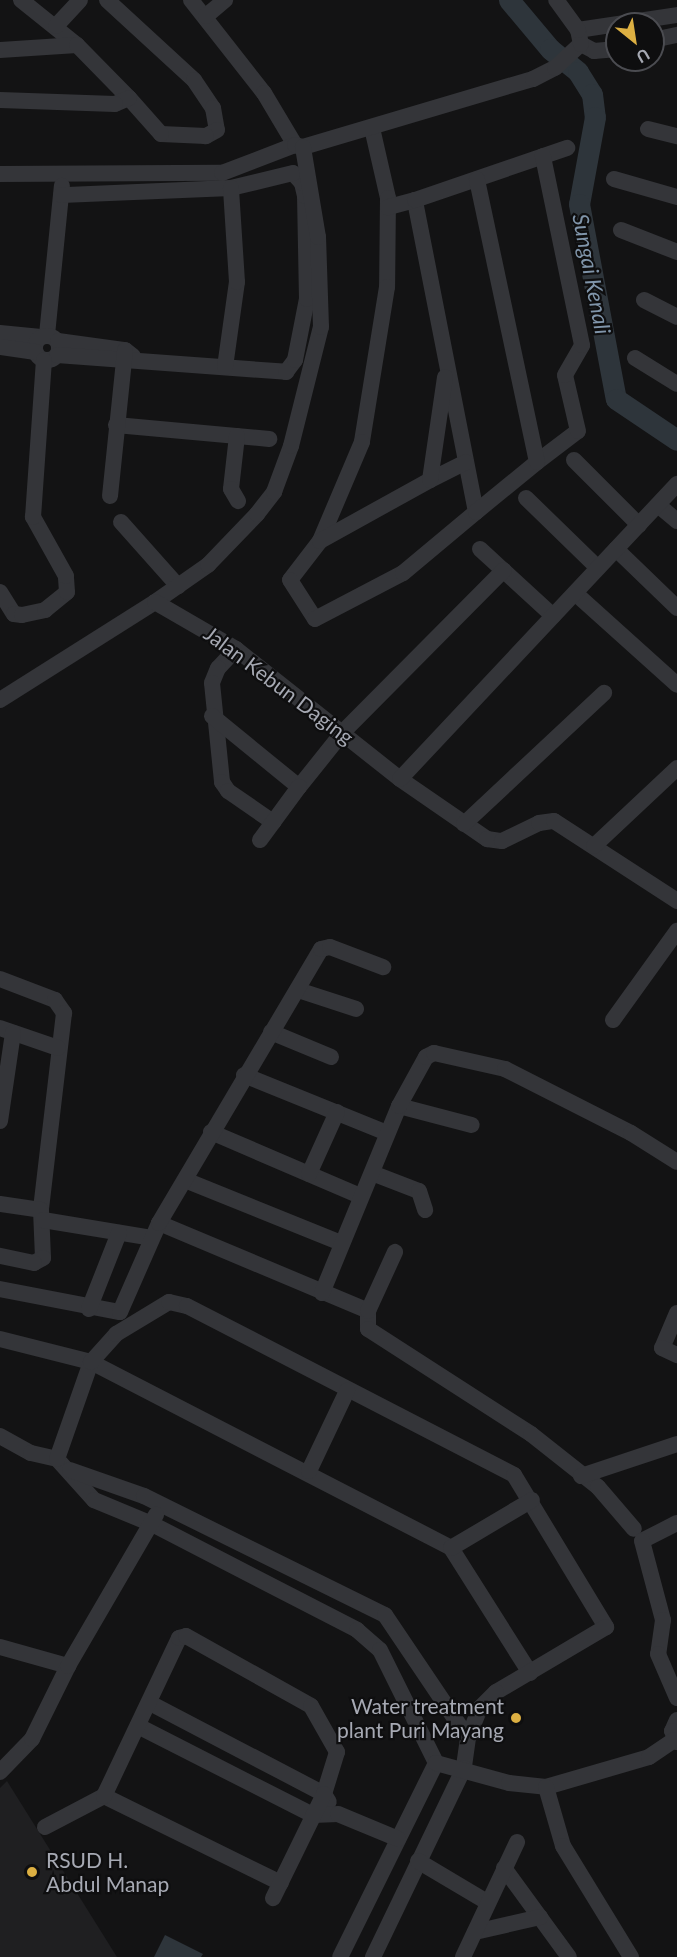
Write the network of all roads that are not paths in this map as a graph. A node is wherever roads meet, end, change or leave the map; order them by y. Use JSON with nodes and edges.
{"nodes":[{"id":1,"x":21,"y":0,"type":"edge"},
{"id":2,"x":80,"y":0,"type":"edge"},
{"id":3,"x":107,"y":0,"type":"edge"},
{"id":4,"x":191,"y":0,"type":"edge"},
{"id":5,"x":225,"y":0,"type":"edge"},
{"id":6,"x":556,"y":0,"type":"edge"},
{"id":7,"x":677,"y":15,"type":"edge"},
{"id":8,"x":206,"y":16,"type":"junction"},
{"id":9,"x":56,"y":26,"type":"junction"},
{"id":10,"x":578,"y":42,"type":"junction"},
{"id":11,"x":77,"y":45,"type":"junction"},
{"id":12,"x":0,"y":50,"type":"edge"},
{"id":13,"x":605,"y":50,"type":"edge"},
{"id":14,"x":129,"y":98,"type":"junction"},
{"id":15,"x":0,"y":100,"type":"edge"},
{"id":16,"x":372,"y":128,"type":"junction"},
{"id":17,"x":648,"y":129,"type":"dead end"},
{"id":18,"x":677,"y":136,"type":"edge"},
{"id":19,"x":299,"y":146,"type":"junction"},
{"id":20,"x":567,"y":148,"type":"dead end"},
{"id":21,"x":543,"y":156,"type":"junction"},
{"id":22,"x":0,"y":174,"type":"edge"},
{"id":23,"x":62,"y":176,"type":"junction"},
{"id":24,"x":477,"y":179,"type":"junction"},
{"id":25,"x":614,"y":179,"type":"dead end"},
{"id":26,"x":231,"y":188,"type":"junction"},
{"id":27,"x":61,"y":195,"type":"junction"},
{"id":28,"x":677,"y":197,"type":"edge"},
{"id":29,"x":416,"y":200,"type":"junction"},
{"id":30,"x":388,"y":207,"type":"junction"},
{"id":31,"x":621,"y":230,"type":"dead end"},
{"id":32,"x":677,"y":252,"type":"edge"},
{"id":33,"x":644,"y":300,"type":"dead end"},
{"id":34,"x":677,"y":317,"type":"edge"},
{"id":35,"x":0,"y":333,"type":"edge"},
{"id":36,"x":0,"y":347,"type":"edge"},
{"id":37,"x":47,"y":347,"type":"junction"},
{"id":38,"x":128,"y":356,"type":"junction"},
{"id":39,"x":635,"y":358,"type":"dead end"},
{"id":40,"x":447,"y":361,"type":"junction"},
{"id":41,"x":225,"y":367,"type":"junction"},
{"id":42,"x":677,"y":384,"type":"edge"},
{"id":43,"x":116,"y":425,"type":"junction"},
{"id":44,"x":237,"y":436,"type":"junction"},
{"id":45,"x":269,"y":440,"type":"dead end"},
{"id":46,"x":574,"y":460,"type":"dead end"},
{"id":47,"x":466,"y":462,"type":"junction"},
{"id":48,"x":537,"y":462,"type":"junction"},
{"id":49,"x":430,"y":480,"type":"junction"},
{"id":50,"x":677,"y":484,"type":"edge"},
{"id":51,"x":339,"y":495,"type":"junction"},
{"id":52,"x":110,"y":496,"type":"dead end"},
{"id":53,"x":526,"y":498,"type":"dead end"},
{"id":54,"x":238,"y":501,"type":"dead end"},
{"id":55,"x":658,"y":505,"type":"junction"},
{"id":56,"x":476,"y":512,"type":"junction"},
{"id":57,"x":677,"y":521,"type":"edge"},
{"id":58,"x":121,"y":522,"type":"dead end"},
{"id":59,"x":356,"y":522,"type":"junction"},
{"id":60,"x":639,"y":525,"type":"junction"},
{"id":61,"x":320,"y":541,"type":"junction"},
{"id":62,"x":480,"y":549,"type":"dead end"},
{"id":63,"x":616,"y":549,"type":"junction"},
{"id":64,"x":598,"y":568,"type":"junction"},
{"id":65,"x":504,"y":570,"type":"junction"},
{"id":66,"x":178,"y":586,"type":"junction"},
{"id":67,"x":0,"y":592,"type":"edge"},
{"id":68,"x":575,"y":593,"type":"junction"},
{"id":69,"x":155,"y":602,"type":"junction"},
{"id":70,"x":677,"y":608,"type":"edge"},
{"id":71,"x":553,"y":616,"type":"junction"},
{"id":72,"x":236,"y":649,"type":"junction"},
{"id":73,"x":677,"y":685,"type":"edge"},
{"id":74,"x":604,"y":693,"type":"dead end"},
{"id":75,"x":0,"y":700,"type":"edge"},
{"id":76,"x":212,"y":716,"type":"junction"},
{"id":77,"x":343,"y":732,"type":"junction"},
{"id":78,"x":677,"y":768,"type":"edge"},
{"id":79,"x":400,"y":779,"type":"junction"},
{"id":80,"x":299,"y":787,"type":"junction"},
{"id":81,"x":273,"y":822,"type":"junction"},
{"id":82,"x":464,"y":824,"type":"junction"},
{"id":83,"x":260,"y":840,"type":"dead end"},
{"id":84,"x":594,"y":846,"type":"junction"},
{"id":85,"x":677,"y":901,"type":"edge"},
{"id":86,"x":677,"y":931,"type":"edge"},
{"id":87,"x":383,"y":967,"type":"dead end"},
{"id":88,"x":0,"y":980,"type":"edge"},
{"id":89,"x":298,"y":990,"type":"junction"},
{"id":90,"x":356,"y":1009,"type":"dead end"},
{"id":91,"x":613,"y":1020,"type":"dead end"},
{"id":92,"x":6,"y":1031,"type":"edge"},
{"id":93,"x":271,"y":1032,"type":"junction"},
{"id":94,"x":58,"y":1048,"type":"junction"},
{"id":95,"x":331,"y":1057,"type":"dead end"},
{"id":96,"x":244,"y":1075,"type":"junction"},
{"id":97,"x":2,"y":1088,"type":"edge"},
{"id":98,"x":399,"y":1106,"type":"junction"},
{"id":99,"x":337,"y":1113,"type":"junction"},
{"id":100,"x":0,"y":1121,"type":"edge"},
{"id":101,"x":472,"y":1125,"type":"dead end"},
{"id":102,"x":211,"y":1132,"type":"junction"},
{"id":103,"x":387,"y":1133,"type":"junction"},
{"id":104,"x":677,"y":1162,"type":"edge"},
{"id":105,"x":372,"y":1173,"type":"junction"},
{"id":106,"x":309,"y":1174,"type":"junction"},
{"id":107,"x":185,"y":1180,"type":"junction"},
{"id":108,"x":360,"y":1196,"type":"junction"},
{"id":109,"x":0,"y":1204,"type":"edge"},
{"id":110,"x":425,"y":1210,"type":"dead end"},
{"id":111,"x":42,"y":1215,"type":"junction"},
{"id":112,"x":156,"y":1231,"type":"junction"},
{"id":113,"x":119,"y":1233,"type":"junction"},
{"id":114,"x":341,"y":1243,"type":"junction"},
{"id":115,"x":395,"y":1252,"type":"dead end"},
{"id":116,"x":0,"y":1256,"type":"edge"},
{"id":117,"x":0,"y":1289,"type":"edge"},
{"id":118,"x":322,"y":1293,"type":"junction"},
{"id":119,"x":89,"y":1309,"type":"junction"},
{"id":120,"x":368,"y":1311,"type":"junction"},
{"id":121,"x":677,"y":1313,"type":"edge"},
{"id":122,"x":0,"y":1339,"type":"edge"},
{"id":123,"x":677,"y":1355,"type":"edge"},
{"id":124,"x":91,"y":1362,"type":"junction"},
{"id":125,"x":347,"y":1391,"type":"junction"},
{"id":126,"x":0,"y":1436,"type":"edge"},
{"id":127,"x":677,"y":1444,"type":"edge"},
{"id":128,"x":57,"y":1459,"type":"junction"},
{"id":129,"x":70,"y":1470,"type":"junction"},
{"id":130,"x":309,"y":1471,"type":"junction"},
{"id":131,"x":580,"y":1476,"type":"junction"},
{"id":132,"x":106,"y":1480,"type":"junction"},
{"id":133,"x":532,"y":1500,"type":"junction"},
{"id":134,"x":89,"y":1503,"type":"junction"},
{"id":135,"x":160,"y":1506,"type":"junction"},
{"id":136,"x":677,"y":1523,"type":"edge"},
{"id":137,"x":152,"y":1524,"type":"junction"},
{"id":138,"x":634,"y":1529,"type":"dead end"},
{"id":139,"x":451,"y":1548,"type":"junction"},
{"id":140,"x":669,"y":1631,"type":"edge"},
{"id":141,"x":0,"y":1647,"type":"edge"},
{"id":142,"x":68,"y":1666,"type":"junction"},
{"id":143,"x":530,"y":1673,"type":"junction"},
{"id":144,"x":677,"y":1698,"type":"edge"},
{"id":145,"x":150,"y":1703,"type":"junction"},
{"id":146,"x":677,"y":1720,"type":"edge"},
{"id":147,"x":138,"y":1726,"type":"junction"},
{"id":148,"x":468,"y":1738,"type":"junction"},
{"id":149,"x":676,"y":1741,"type":"edge"},
{"id":150,"x":436,"y":1763,"type":"junction"},
{"id":151,"x":464,"y":1768,"type":"junction"},
{"id":152,"x":0,"y":1772,"type":"edge"},
{"id":153,"x":546,"y":1787,"type":"junction"},
{"id":154,"x":324,"y":1794,"type":"junction"},
{"id":155,"x":104,"y":1796,"type":"junction"},
{"id":156,"x":338,"y":1814,"type":"junction"},
{"id":157,"x":313,"y":1815,"type":"junction"},
{"id":158,"x":45,"y":1827,"type":"dead end"},
{"id":159,"x":398,"y":1839,"type":"junction"},
{"id":160,"x":517,"y":1842,"type":"dead end"},
{"id":161,"x":418,"y":1862,"type":"junction"},
{"id":162,"x":504,"y":1868,"type":"junction"},
{"id":163,"x":281,"y":1883,"type":"junction"},
{"id":164,"x":273,"y":1898,"type":"dead end"},
{"id":165,"x":487,"y":1902,"type":"junction"},
{"id":166,"x":540,"y":1917,"type":"junction"},
{"id":167,"x":475,"y":1932,"type":"junction"},
{"id":168,"x":340,"y":1957,"type":"edge"},
{"id":169,"x":373,"y":1957,"type":"edge"},
{"id":170,"x":463,"y":1957,"type":"edge"},
{"id":171,"x":569,"y":1957,"type":"edge"},
{"id":172,"x":631,"y":1957,"type":"edge"}],
"edges":[{"from":1,"to":9,"type":"street"},
{"from":2,"to":9,"type":"street"},
{"from":3,"to":14,"type":"street"},
{"from":4,"to":8,"type":"street"},
{"from":5,"to":8,"type":"street"},
{"from":6,"to":10,"type":"street"},
{"from":7,"to":10,"type":"street"},
{"from":8,"to":19,"type":"street"},
{"from":9,"to":11,"type":"street"},
{"from":10,"to":13,"type":"street"},
{"from":10,"to":16,"type":"street"},
{"from":11,"to":12,"type":"street"},
{"from":11,"to":14,"type":"street"},
{"from":14,"to":15,"type":"street"},
{"from":16,"to":19,"type":"street"},
{"from":16,"to":30,"type":"street"},
{"from":17,"to":18,"type":"street"},
{"from":19,"to":23,"type":"street"},
{"from":19,"to":66,"type":"street"},
{"from":20,"to":21,"type":"street"},
{"from":21,"to":24,"type":"street"},
{"from":21,"to":48,"type":"street"},
{"from":22,"to":23,"type":"street"},
{"from":23,"to":27,"type":"street"},
{"from":24,"to":29,"type":"street"},
{"from":24,"to":48,"type":"street"},
{"from":25,"to":28,"type":"street"},
{"from":26,"to":27,"type":"street"},
{"from":26,"to":41,"type":"street"},
{"from":26,"to":41,"type":"street"},
{"from":27,"to":37,"type":"street"},
{"from":29,"to":30,"type":"street"},
{"from":29,"to":40,"type":"street"},
{"from":30,"to":51,"type":"street"},
{"from":31,"to":32,"type":"street"},
{"from":33,"to":34,"type":"street"},
{"from":35,"to":37,"type":"street"},
{"from":36,"to":37,"type":"street"},
{"from":37,"to":38,"type":"street"},
{"from":37,"to":67,"type":"street"},
{"from":38,"to":41,"type":"street"},
{"from":38,"to":43,"type":"street"},
{"from":39,"to":42,"type":"street"},
{"from":40,"to":47,"type":"street"},
{"from":40,"to":49,"type":"street"},
{"from":43,"to":44,"type":"street"},
{"from":43,"to":52,"type":"street"},
{"from":44,"to":45,"type":"street"},
{"from":44,"to":54,"type":"street"},
{"from":46,"to":60,"type":"street"},
{"from":47,"to":49,"type":"street"},
{"from":47,"to":56,"type":"street"},
{"from":48,"to":56,"type":"street"},
{"from":49,"to":59,"type":"street"},
{"from":50,"to":55,"type":"street"},
{"from":51,"to":59,"type":"street"},
{"from":51,"to":61,"type":"street"},
{"from":53,"to":64,"type":"street"},
{"from":55,"to":57,"type":"street"},
{"from":55,"to":60,"type":"street"},
{"from":56,"to":61,"type":"street"},
{"from":58,"to":66,"type":"street"},
{"from":59,"to":61,"type":"street"},
{"from":60,"to":63,"type":"street"},
{"from":62,"to":65,"type":"street"},
{"from":63,"to":64,"type":"street"},
{"from":63,"to":70,"type":"street"},
{"from":64,"to":68,"type":"street"},
{"from":65,"to":71,"type":"street"},
{"from":65,"to":77,"type":"street"},
{"from":66,"to":69,"type":"street"},
{"from":68,"to":71,"type":"street"},
{"from":68,"to":73,"type":"street"},
{"from":69,"to":72,"type":"street","name":"Jalan Kebun Daging"},
{"from":69,"to":75,"type":"street"},
{"from":71,"to":79,"type":"street"},
{"from":72,"to":76,"type":"street"},
{"from":72,"to":77,"type":"street","name":"Jalan Kebun Daging"},
{"from":74,"to":82,"type":"street"},
{"from":76,"to":80,"type":"street"},
{"from":76,"to":81,"type":"street"},
{"from":77,"to":79,"type":"street","name":"Jalan Kebun Daging"},
{"from":77,"to":80,"type":"street"},
{"from":78,"to":84,"type":"street"},
{"from":79,"to":82,"type":"street","name":"Jalan Kebun Daging"},
{"from":80,"to":81,"type":"street"},
{"from":81,"to":83,"type":"street"},
{"from":82,"to":84,"type":"street","name":"Jalan Kebun Daging"},
{"from":84,"to":85,"type":"street"},
{"from":86,"to":91,"type":"street"},
{"from":87,"to":89,"type":"street"},
{"from":88,"to":94,"type":"street"},
{"from":89,"to":90,"type":"street"},
{"from":89,"to":93,"type":"street"},
{"from":92,"to":94,"type":"street"},
{"from":92,"to":97,"type":"street"},
{"from":93,"to":95,"type":"street"},
{"from":93,"to":96,"type":"street"},
{"from":94,"to":111,"type":"street"},
{"from":96,"to":99,"type":"street"},
{"from":96,"to":102,"type":"street"},
{"from":97,"to":100,"type":"street"},
{"from":98,"to":101,"type":"street"},
{"from":98,"to":103,"type":"street"},
{"from":98,"to":104,"type":"street"},
{"from":99,"to":103,"type":"street"},
{"from":99,"to":106,"type":"street"},
{"from":102,"to":106,"type":"street"},
{"from":102,"to":107,"type":"street"},
{"from":103,"to":105,"type":"street"},
{"from":105,"to":108,"type":"street"},
{"from":105,"to":110,"type":"street"},
{"from":106,"to":108,"type":"street"},
{"from":107,"to":112,"type":"street"},
{"from":107,"to":114,"type":"street"},
{"from":108,"to":114,"type":"street"},
{"from":109,"to":111,"type":"street"},
{"from":111,"to":113,"type":"street"},
{"from":111,"to":116,"type":"street"},
{"from":112,"to":113,"type":"street"},
{"from":112,"to":118,"type":"street"},
{"from":112,"to":119,"type":"street"},
{"from":113,"to":119,"type":"street"},
{"from":114,"to":118,"type":"street"},
{"from":115,"to":120,"type":"street"},
{"from":117,"to":119,"type":"street"},
{"from":118,"to":120,"type":"street"},
{"from":120,"to":131,"type":"street"},
{"from":121,"to":123,"type":"street"},
{"from":122,"to":124,"type":"street"},
{"from":124,"to":125,"type":"street"},
{"from":124,"to":128,"type":"street"},
{"from":124,"to":130,"type":"street"},
{"from":125,"to":130,"type":"street"},
{"from":125,"to":133,"type":"street"},
{"from":126,"to":128,"type":"street"},
{"from":127,"to":131,"type":"street"},
{"from":128,"to":129,"type":"street"},
{"from":129,"to":132,"type":"street"},
{"from":129,"to":134,"type":"street"},
{"from":130,"to":139,"type":"street"},
{"from":131,"to":138,"type":"street"},
{"from":132,"to":134,"type":"street"},
{"from":132,"to":135,"type":"street"},
{"from":133,"to":139,"type":"street"},
{"from":133,"to":143,"type":"street"},
{"from":134,"to":137,"type":"street"},
{"from":135,"to":137,"type":"street"},
{"from":135,"to":148,"type":"street"},
{"from":136,"to":140,"type":"street"},
{"from":137,"to":142,"type":"street"},
{"from":137,"to":150,"type":"street"},
{"from":139,"to":143,"type":"street"},
{"from":140,"to":144,"type":"street"},
{"from":141,"to":142,"type":"street"},
{"from":142,"to":152,"type":"street"},
{"from":143,"to":148,"type":"street"},
{"from":145,"to":147,"type":"street"},
{"from":145,"to":154,"type":"street"},
{"from":145,"to":154,"type":"street"},
{"from":146,"to":149,"type":"street"},
{"from":147,"to":155,"type":"street"},
{"from":147,"to":157,"type":"street"},
{"from":148,"to":151,"type":"street"},
{"from":149,"to":153,"type":"street"},
{"from":150,"to":151,"type":"street"},
{"from":150,"to":159,"type":"street"},
{"from":151,"to":153,"type":"street"},
{"from":151,"to":161,"type":"street"},
{"from":153,"to":172,"type":"street"},
{"from":154,"to":156,"type":"street"},
{"from":154,"to":157,"type":"street"},
{"from":155,"to":158,"type":"street"},
{"from":155,"to":163,"type":"street"},
{"from":156,"to":157,"type":"street"},
{"from":156,"to":159,"type":"street"},
{"from":157,"to":163,"type":"street"},
{"from":159,"to":168,"type":"street"},
{"from":160,"to":162,"type":"street"},
{"from":161,"to":165,"type":"street"},
{"from":161,"to":169,"type":"street"},
{"from":162,"to":165,"type":"street"},
{"from":162,"to":166,"type":"street"},
{"from":163,"to":164,"type":"street"},
{"from":165,"to":167,"type":"street"},
{"from":166,"to":167,"type":"street"},
{"from":166,"to":171,"type":"street"},
{"from":167,"to":170,"type":"street"}]}
